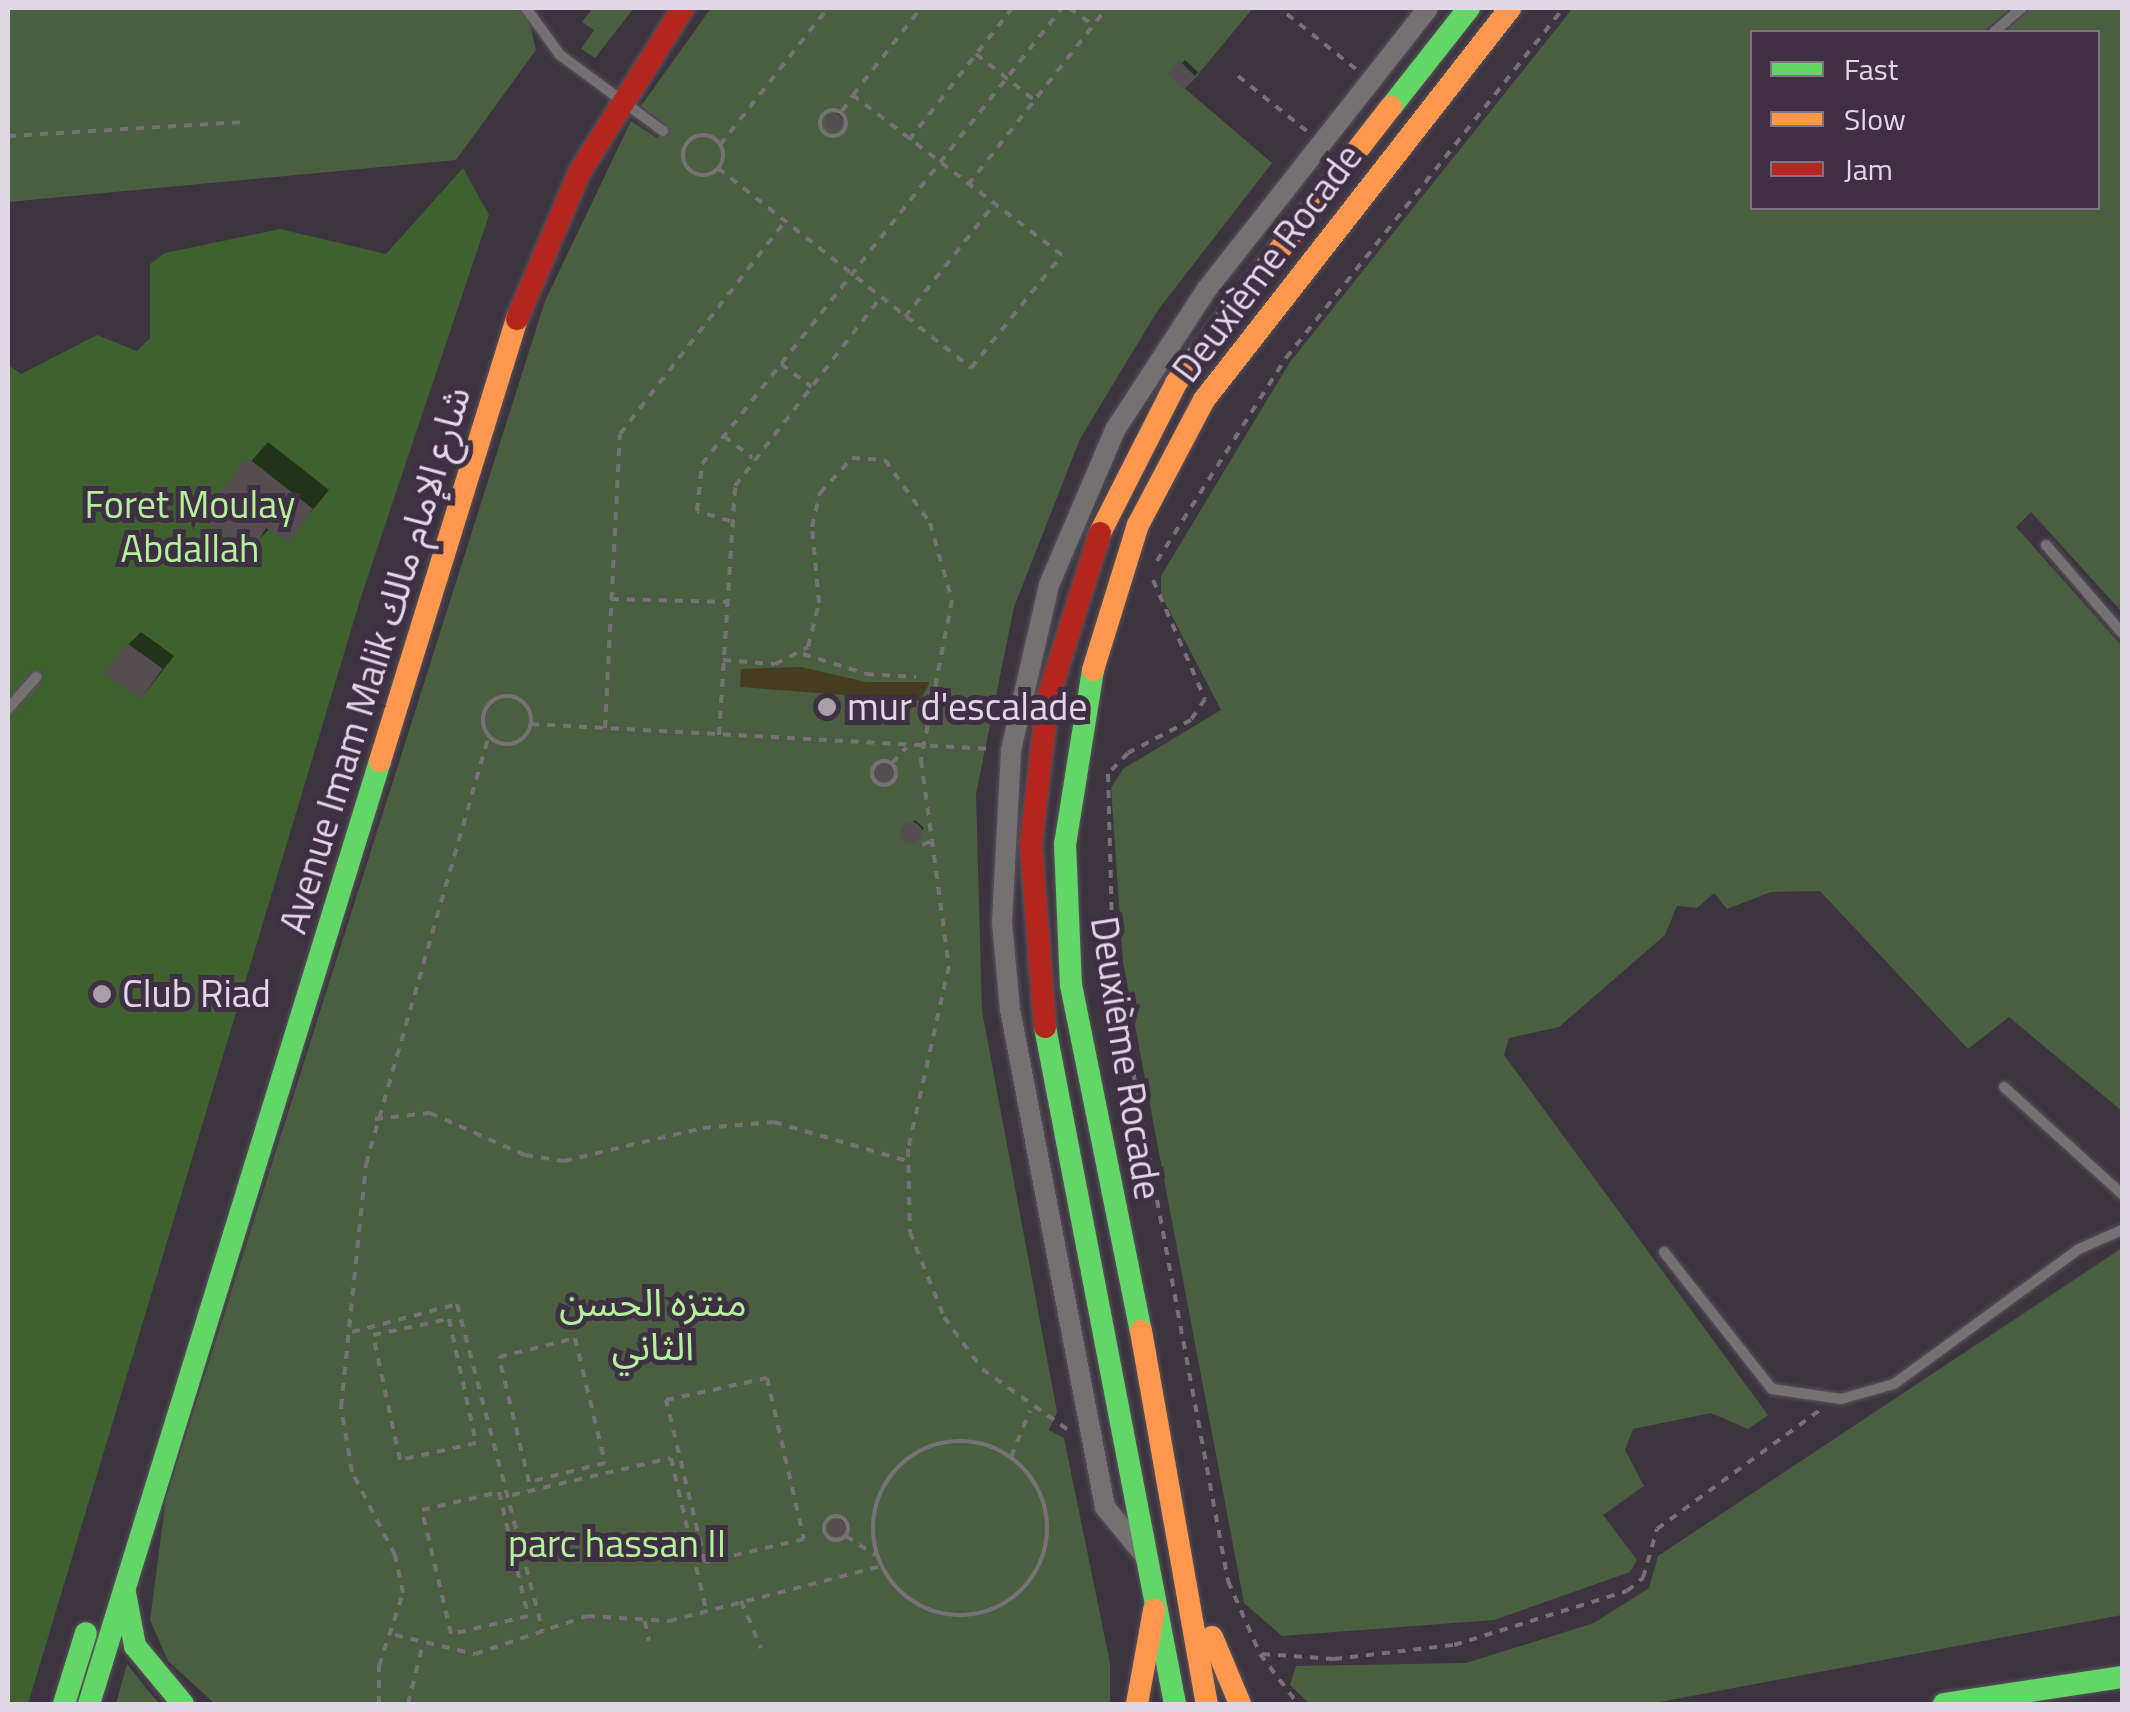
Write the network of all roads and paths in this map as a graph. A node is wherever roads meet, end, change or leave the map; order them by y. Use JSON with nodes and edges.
{"nodes":[{"id":1,"x":526,"y":8,"type":"edge"},
{"id":2,"x":658,"y":8,"type":"edge"},
{"id":3,"x":683,"y":8,"type":"edge"},
{"id":4,"x":828,"y":8,"type":"edge"},
{"id":5,"x":921,"y":8,"type":"edge"},
{"id":6,"x":1012,"y":8,"type":"edge"},
{"id":7,"x":1062,"y":8,"type":"edge"},
{"id":8,"x":1069,"y":8,"type":"edge"},
{"id":9,"x":1107,"y":8,"type":"edge"},
{"id":10,"x":1428,"y":8,"type":"edge"},
{"id":11,"x":1469,"y":8,"type":"edge"},
{"id":12,"x":1510,"y":8,"type":"edge"},
{"id":13,"x":1563,"y":8,"type":"edge"},
{"id":14,"x":2022,"y":8,"type":"edge"},
{"id":15,"x":1286,"y":14,"type":"dead end"},
{"id":16,"x":1092,"y":26,"type":"junction"},
{"id":17,"x":1996,"y":30,"type":"edge"},
{"id":18,"x":976,"y":54,"type":"junction"},
{"id":19,"x":1238,"y":76,"type":"dead end"},
{"id":20,"x":1006,"y":77,"type":"junction"},
{"id":21,"x":1370,"y":81,"type":"junction"},
{"id":22,"x":612,"y":93,"type":"junction"},
{"id":23,"x":853,"y":94,"type":"junction"},
{"id":24,"x":1034,"y":100,"type":"junction"},
{"id":25,"x":840,"y":113,"type":"junction"},
{"id":26,"x":242,"y":122,"type":"dead end"},
{"id":27,"x":663,"y":130,"type":"dead end"},
{"id":28,"x":8,"y":136,"type":"edge"},
{"id":29,"x":909,"y":140,"type":"junction"},
{"id":30,"x":1322,"y":143,"type":"junction"},
{"id":31,"x":720,"y":145,"type":"junction"},
{"id":32,"x":938,"y":164,"type":"junction"},
{"id":33,"x":718,"y":168,"type":"junction"},
{"id":34,"x":968,"y":185,"type":"junction"},
{"id":35,"x":995,"y":203,"type":"junction"},
{"id":36,"x":785,"y":221,"type":"junction"},
{"id":37,"x":851,"y":273,"type":"junction"},
{"id":38,"x":882,"y":298,"type":"junction"},
{"id":39,"x":904,"y":317,"type":"junction"},
{"id":40,"x":781,"y":364,"type":"junction"},
{"id":41,"x":811,"y":387,"type":"junction"},
{"id":42,"x":724,"y":436,"type":"junction"},
{"id":43,"x":754,"y":459,"type":"junction"},
{"id":44,"x":730,"y":521,"type":"junction"},
{"id":45,"x":2046,"y":545,"type":"dead end"},
{"id":46,"x":610,"y":599,"type":"junction"},
{"id":47,"x":726,"y":602,"type":"junction"},
{"id":48,"x":2122,"y":633,"type":"edge"},
{"id":49,"x":802,"y":654,"type":"junction"},
{"id":50,"x":723,"y":660,"type":"junction"},
{"id":51,"x":916,"y":676,"type":"dead end"},
{"id":52,"x":36,"y":677,"type":"dead end"},
{"id":53,"x":8,"y":708,"type":"edge"},
{"id":54,"x":531,"y":724,"type":"junction"},
{"id":55,"x":604,"y":728,"type":"junction"},
{"id":56,"x":719,"y":735,"type":"junction"},
{"id":57,"x":489,"y":736,"type":"junction"},
{"id":58,"x":907,"y":746,"type":"junction"},
{"id":59,"x":922,"y":747,"type":"junction"},
{"id":60,"x":1011,"y":750,"type":"junction"},
{"id":61,"x":892,"y":763,"type":"junction"},
{"id":62,"x":934,"y":840,"type":"junction"},
{"id":63,"x":922,"y":845,"type":"dead end"},
{"id":64,"x":2004,"y":1087,"type":"dead end"},
{"id":65,"x":374,"y":1119,"type":"junction"},
{"id":66,"x":907,"y":1161,"type":"junction"},
{"id":67,"x":2122,"y":1194,"type":"edge"},
{"id":68,"x":2122,"y":1230,"type":"edge"},
{"id":69,"x":1664,"y":1252,"type":"dead end"},
{"id":70,"x":352,"y":1332,"type":"junction"},
{"id":71,"x":472,"y":1367,"type":"junction"},
{"id":72,"x":460,"y":1370,"type":"junction"},
{"id":73,"x":1836,"y":1399,"type":"junction"},
{"id":74,"x":1031,"y":1409,"type":"junction"},
{"id":75,"x":1091,"y":1441,"type":"junction"},
{"id":76,"x":1011,"y":1457,"type":"junction"},
{"id":77,"x":602,"y":1464,"type":"junction"},
{"id":78,"x":681,"y":1464,"type":"junction"},
{"id":79,"x":673,"y":1466,"type":"junction"},
{"id":80,"x":604,"y":1474,"type":"junction"},
{"id":81,"x":512,"y":1495,"type":"junction"},
{"id":82,"x":846,"y":1536,"type":"junction"},
{"id":83,"x":878,"y":1557,"type":"junction"},
{"id":84,"x":1154,"y":1563,"type":"junction"},
{"id":85,"x":882,"y":1566,"type":"junction"},
{"id":86,"x":124,"y":1585,"type":"junction"},
{"id":87,"x":533,"y":1586,"type":"junction"},
{"id":88,"x":521,"y":1589,"type":"junction"},
{"id":89,"x":741,"y":1601,"type":"junction"},
{"id":90,"x":1161,"y":1602,"type":"junction"},
{"id":91,"x":1194,"y":1605,"type":"junction"},
{"id":92,"x":706,"y":1610,"type":"junction"},
{"id":93,"x":645,"y":1621,"type":"junction"},
{"id":94,"x":544,"y":1631,"type":"junction"},
{"id":95,"x":395,"y":1635,"type":"junction"},
{"id":96,"x":649,"y":1642,"type":"dead end"},
{"id":97,"x":422,"y":1647,"type":"junction"},
{"id":98,"x":760,"y":1648,"type":"dead end"},
{"id":99,"x":1260,"y":1654,"type":"junction"},
{"id":100,"x":2122,"y":1677,"type":"edge"},
{"id":101,"x":64,"y":1704,"type":"edge"},
{"id":102,"x":89,"y":1704,"type":"edge"},
{"id":103,"x":183,"y":1704,"type":"edge"},
{"id":104,"x":379,"y":1704,"type":"edge"},
{"id":105,"x":408,"y":1704,"type":"edge"},
{"id":106,"x":1137,"y":1704,"type":"edge"},
{"id":107,"x":1175,"y":1704,"type":"edge"},
{"id":108,"x":1207,"y":1704,"type":"edge"},
{"id":109,"x":1240,"y":1704,"type":"edge"},
{"id":110,"x":1298,"y":1704,"type":"edge"},
{"id":111,"x":1944,"y":1704,"type":"edge"}],
"edges":[{"from":1,"to":22,"type":"lane"},
{"from":2,"to":22,"type":"main road","name":"Avenue Imam Malik شارع الإمام مالك"},
{"from":3,"to":22,"type":"main road","name":"Avenue Imam Malik شارع الإمام مالك"},
{"from":4,"to":31,"type":"path"},
{"from":5,"to":23,"type":"path"},
{"from":6,"to":18,"type":"path"},
{"from":7,"to":20,"type":"path"},
{"from":8,"to":16,"type":"path"},
{"from":9,"to":16,"type":"path"},
{"from":10,"to":21,"type":"street"},
{"from":11,"to":84,"type":"main road","name":"Deuxième Rocade"},
{"from":12,"to":91,"type":"main road","name":"Deuxième Rocade"},
{"from":13,"to":99,"type":"path"},
{"from":14,"to":17,"type":"lane"},
{"from":15,"to":21,"type":"path"},
{"from":16,"to":24,"type":"path"},
{"from":18,"to":20,"type":"path"},
{"from":18,"to":29,"type":"path"},
{"from":19,"to":30,"type":"path"},
{"from":20,"to":24,"type":"path"},
{"from":20,"to":32,"type":"path"},
{"from":21,"to":30,"type":"street"},
{"from":22,"to":27,"type":"lane"},
{"from":22,"to":86,"type":"main road","name":"Avenue Imam Malik شارع الإمام مالك"},
{"from":22,"to":101,"type":"main road","name":"Avenue Imam Malik شارع الإمام مالك"},
{"from":23,"to":25,"type":"path"},
{"from":23,"to":29,"type":"path"},
{"from":24,"to":34,"type":"path"},
{"from":25,"to":25,"type":"path"},
{"from":26,"to":28,"type":"path"},
{"from":29,"to":32,"type":"path"},
{"from":30,"to":60,"type":"street"},
{"from":31,"to":33,"type":"path"},
{"from":31,"to":33,"type":"path"},
{"from":32,"to":34,"type":"path"},
{"from":32,"to":37,"type":"path"},
{"from":33,"to":36,"type":"path"},
{"from":34,"to":35,"type":"path"},
{"from":35,"to":39,"type":"path"},
{"from":35,"to":39,"type":"path"},
{"from":36,"to":37,"type":"path"},
{"from":36,"to":46,"type":"path"},
{"from":37,"to":38,"type":"path"},
{"from":37,"to":40,"type":"path"},
{"from":38,"to":39,"type":"path"},
{"from":38,"to":41,"type":"path"},
{"from":40,"to":41,"type":"path"},
{"from":40,"to":42,"type":"path"},
{"from":41,"to":43,"type":"path"},
{"from":42,"to":43,"type":"path"},
{"from":42,"to":44,"type":"path"},
{"from":43,"to":44,"type":"path"},
{"from":44,"to":47,"type":"path"},
{"from":45,"to":48,"type":"lane"},
{"from":46,"to":47,"type":"path"},
{"from":46,"to":55,"type":"path"},
{"from":47,"to":50,"type":"path"},
{"from":49,"to":50,"type":"path"},
{"from":49,"to":51,"type":"path"},
{"from":49,"to":59,"type":"path"},
{"from":50,"to":56,"type":"path"},
{"from":52,"to":53,"type":"lane"},
{"from":54,"to":55,"type":"path"},
{"from":54,"to":57,"type":"path"},
{"from":54,"to":57,"type":"path"},
{"from":55,"to":56,"type":"path"},
{"from":56,"to":58,"type":"path"},
{"from":57,"to":65,"type":"path"},
{"from":58,"to":59,"type":"path"},
{"from":58,"to":61,"type":"path"},
{"from":59,"to":60,"type":"path"},
{"from":59,"to":62,"type":"path"},
{"from":60,"to":75,"type":"street"},
{"from":61,"to":61,"type":"path"},
{"from":62,"to":63,"type":"path"},
{"from":62,"to":66,"type":"path"},
{"from":64,"to":67,"type":"lane"},
{"from":65,"to":66,"type":"path"},
{"from":65,"to":70,"type":"path"},
{"from":66,"to":74,"type":"path"},
{"from":68,"to":73,"type":"lane"},
{"from":69,"to":73,"type":"lane"},
{"from":70,"to":71,"type":"path"},
{"from":70,"to":95,"type":"path"},
{"from":71,"to":72,"type":"path"},
{"from":71,"to":81,"type":"path"},
{"from":72,"to":72,"type":"path"},
{"from":73,"to":99,"type":"path"},
{"from":74,"to":75,"type":"path"},
{"from":74,"to":76,"type":"path"},
{"from":75,"to":84,"type":"street"},
{"from":76,"to":83,"type":"path"},
{"from":76,"to":85,"type":"path"},
{"from":77,"to":77,"type":"path"},
{"from":77,"to":80,"type":"path"},
{"from":78,"to":78,"type":"path"},
{"from":78,"to":79,"type":"path"},
{"from":79,"to":80,"type":"path"},
{"from":79,"to":92,"type":"path"},
{"from":80,"to":81,"type":"path"},
{"from":81,"to":87,"type":"path"},
{"from":82,"to":82,"type":"path"},
{"from":82,"to":83,"type":"path"},
{"from":83,"to":85,"type":"path"},
{"from":84,"to":90,"type":"main road","name":"Deuxième Rocade"},
{"from":85,"to":89,"type":"path"},
{"from":86,"to":102,"type":"main road","name":"Avenue Imam Malik شارع الإمام مالك"},
{"from":86,"to":103,"type":"main road"},
{"from":87,"to":88,"type":"path"},
{"from":87,"to":94,"type":"path"},
{"from":88,"to":88,"type":"path"},
{"from":89,"to":92,"type":"path"},
{"from":89,"to":98,"type":"path"},
{"from":90,"to":106,"type":"main road"},
{"from":90,"to":107,"type":"main road","name":"Deuxième Rocade"},
{"from":91,"to":108,"type":"main road","name":"Deuxième Rocade"},
{"from":91,"to":109,"type":"main road"},
{"from":92,"to":93,"type":"path"},
{"from":93,"to":94,"type":"path"},
{"from":93,"to":96,"type":"path"},
{"from":94,"to":97,"type":"path"},
{"from":95,"to":97,"type":"path"},
{"from":95,"to":104,"type":"path"},
{"from":97,"to":105,"type":"path"},
{"from":99,"to":110,"type":"path"},
{"from":100,"to":111,"type":"main road"}]}
